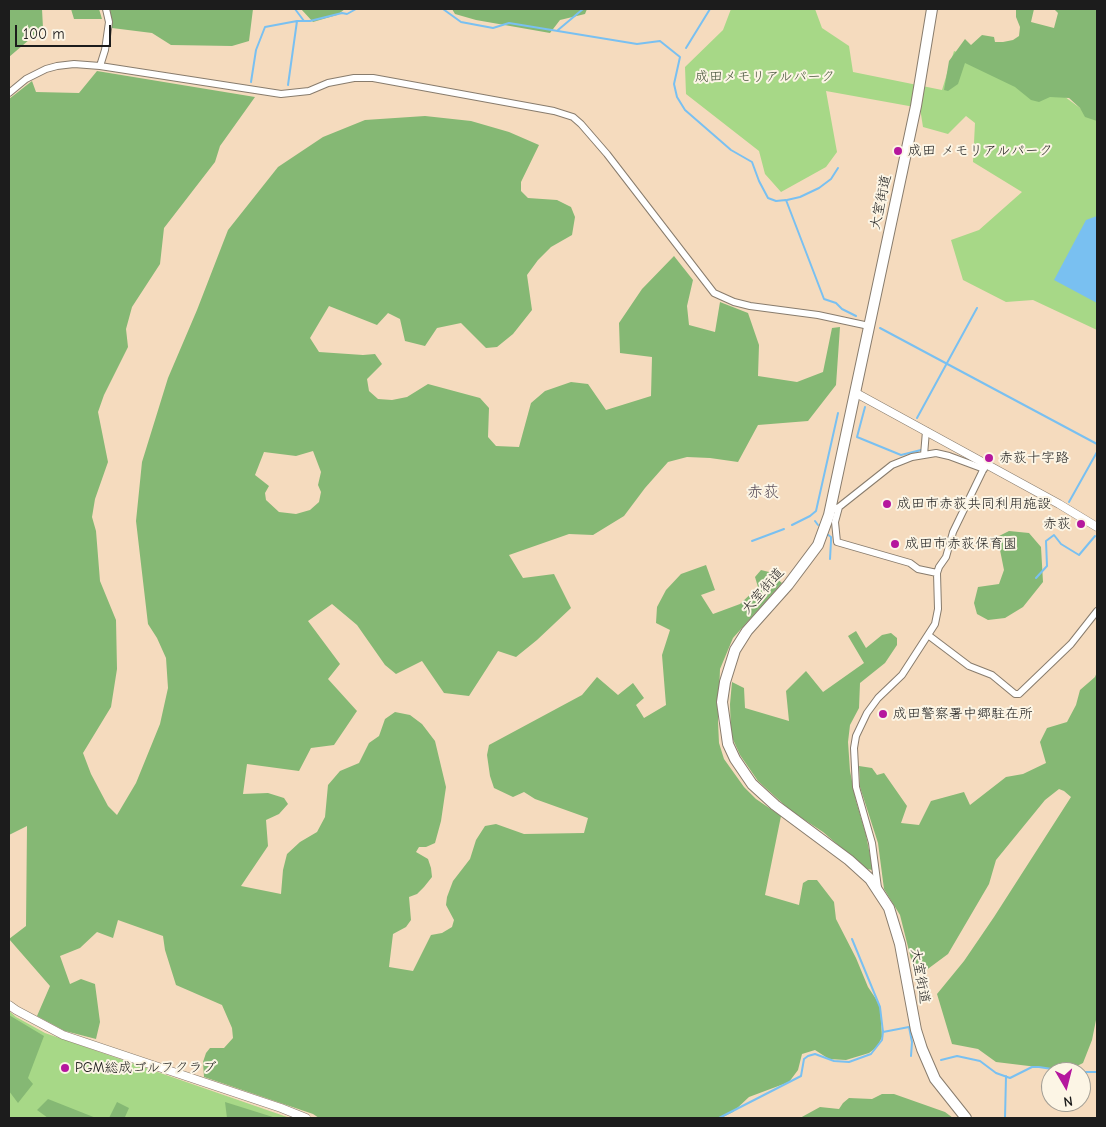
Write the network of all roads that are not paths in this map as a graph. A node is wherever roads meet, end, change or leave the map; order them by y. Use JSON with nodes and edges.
{"nodes":[{"id":1,"x":106,"y":9,"type":"edge"},
{"id":2,"x":932,"y":9,"type":"edge"},
{"id":3,"x":100,"y":66,"type":"junction"},
{"id":4,"x":9,"y":93,"type":"edge"},
{"id":5,"x":869,"y":326,"type":"junction"},
{"id":6,"x":856,"y":393,"type":"junction"},
{"id":7,"x":926,"y":432,"type":"junction"},
{"id":8,"x":924,"y":455,"type":"junction"},
{"id":9,"x":985,"y":467,"type":"junction"},
{"id":10,"x":835,"y":509,"type":"junction"},
{"id":11,"x":1097,"y":527,"type":"edge"},
{"id":12,"x":937,"y":573,"type":"junction"},
{"id":13,"x":1097,"y":611,"type":"edge"},
{"id":14,"x":928,"y":635,"type":"junction"},
{"id":15,"x":879,"y":892,"type":"junction"},
{"id":16,"x":9,"y":1005,"type":"edge"},
{"id":17,"x":306,"y":1118,"type":"edge"},
{"id":18,"x":966,"y":1118,"type":"edge"}],
"edges":[{"from":1,"to":3,"type":"street"},
{"from":2,"to":5,"type":"main road","name":"大室街道"},
{"from":3,"to":4,"type":"street"},
{"from":3,"to":5,"type":"street"},
{"from":5,"to":6,"type":"main road","name":"大室街道"},
{"from":6,"to":7,"type":"street"},
{"from":6,"to":10,"type":"main road","name":"大室街道"},
{"from":7,"to":8,"type":"street"},
{"from":7,"to":9,"type":"street"},
{"from":8,"to":9,"type":"street"},
{"from":8,"to":10,"type":"street"},
{"from":9,"to":11,"type":"street"},
{"from":9,"to":12,"type":"street"},
{"from":10,"to":12,"type":"street"},
{"from":10,"to":15,"type":"main road","name":"大室街道"},
{"from":12,"to":14,"type":"street"},
{"from":13,"to":14,"type":"street"},
{"from":14,"to":15,"type":"street"},
{"from":15,"to":18,"type":"main road","name":"大室街道"},
{"from":16,"to":17,"type":"street"}]}
